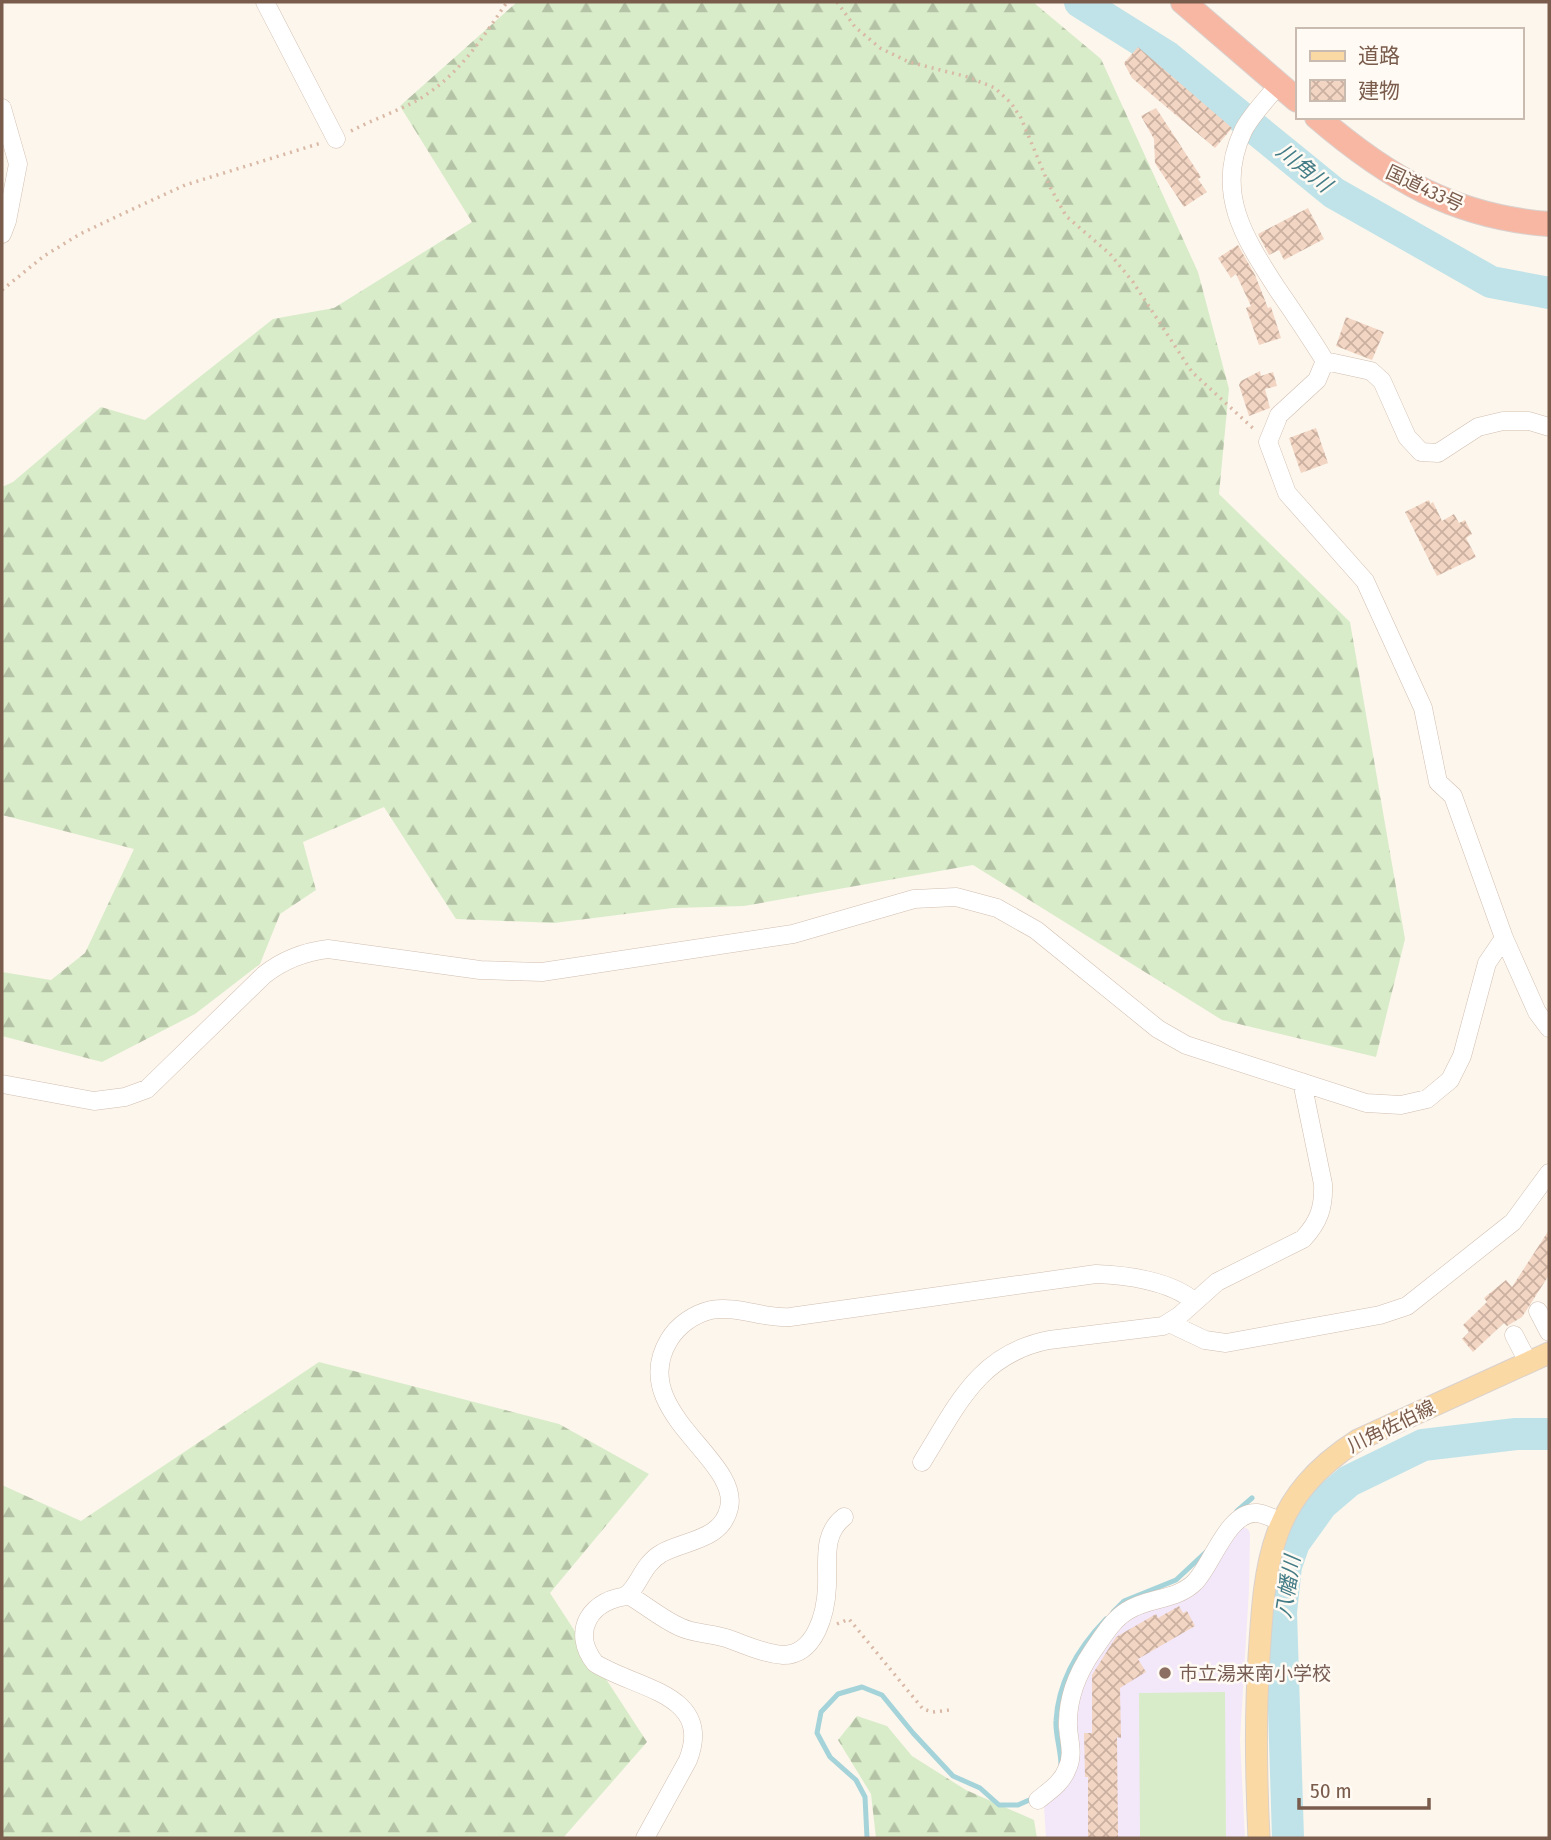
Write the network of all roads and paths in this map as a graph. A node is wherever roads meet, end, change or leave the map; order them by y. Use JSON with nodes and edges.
{"nodes":[{"id":1,"x":265,"y":2,"type":"edge"},
{"id":2,"x":507,"y":2,"type":"edge"},
{"id":3,"x":837,"y":2,"type":"edge"},
{"id":4,"x":1183,"y":2,"type":"edge"},
{"id":5,"x":1279,"y":84,"type":"junction"},
{"id":6,"x":1296,"y":99,"type":"edge"},
{"id":7,"x":2,"y":108,"type":"edge"},
{"id":8,"x":1319,"y":119,"type":"edge"},
{"id":9,"x":336,"y":139,"type":"junction"},
{"id":10,"x":1549,"y":223,"type":"edge"},
{"id":11,"x":2,"y":234,"type":"edge"},
{"id":12,"x":2,"y":290,"type":"edge"},
{"id":13,"x":1325,"y":361,"type":"junction"},
{"id":14,"x":1549,"y":428,"type":"edge"},
{"id":15,"x":1268,"y":442,"type":"junction"},
{"id":16,"x":1504,"y":938,"type":"junction"},
{"id":17,"x":1549,"y":1028,"type":"edge"},
{"id":18,"x":1302,"y":1082,"type":"junction"},
{"id":19,"x":2,"y":1084,"type":"edge"},
{"id":20,"x":1549,"y":1173,"type":"edge"},
{"id":21,"x":1194,"y":1301,"type":"junction"},
{"id":22,"x":1538,"y":1311,"type":"dead end"},
{"id":23,"x":1169,"y":1323,"type":"junction"},
{"id":24,"x":1549,"y":1332,"type":"edge"},
{"id":25,"x":1514,"y":1335,"type":"dead end"},
{"id":26,"x":1549,"y":1353,"type":"edge"},
{"id":27,"x":1528,"y":1362,"type":"junction"},
{"id":28,"x":922,"y":1462,"type":"dead end"},
{"id":29,"x":844,"y":1517,"type":"dead end"},
{"id":30,"x":1282,"y":1522,"type":"junction"},
{"id":31,"x":625,"y":1596,"type":"junction"},
{"id":32,"x":812,"y":1640,"type":"junction"},
{"id":33,"x":950,"y":1710,"type":"dead end"},
{"id":34,"x":1038,"y":1800,"type":"dead end"},
{"id":35,"x":645,"y":1838,"type":"edge"},
{"id":36,"x":1259,"y":1838,"type":"edge"}],
"edges":[{"from":1,"to":9,"type":"street"},
{"from":2,"to":9,"type":"path"},
{"from":3,"to":15,"type":"path"},
{"from":4,"to":5,"type":"highway"},
{"from":5,"to":6,"type":"highway"},
{"from":5,"to":13,"type":"street"},
{"from":7,"to":11,"type":"street"},
{"from":8,"to":10,"type":"highway","name":"国道433号"},
{"from":9,"to":12,"type":"path"},
{"from":13,"to":14,"type":"street"},
{"from":13,"to":15,"type":"street"},
{"from":15,"to":16,"type":"street"},
{"from":16,"to":17,"type":"street"},
{"from":16,"to":18,"type":"street"},
{"from":18,"to":19,"type":"street"},
{"from":18,"to":21,"type":"street"},
{"from":20,"to":23,"type":"street"},
{"from":21,"to":23,"type":"street"},
{"from":21,"to":31,"type":"street"},
{"from":22,"to":24,"type":"street"},
{"from":23,"to":28,"type":"street"},
{"from":25,"to":27,"type":"street"},
{"from":26,"to":27,"type":"main road","name":"川角佐伯線"},
{"from":27,"to":30,"type":"main road","name":"川角佐伯線"},
{"from":29,"to":32,"type":"street"},
{"from":30,"to":34,"type":"street"},
{"from":30,"to":36,"type":"main road","name":"川角佐伯線"},
{"from":31,"to":32,"type":"street"},
{"from":31,"to":35,"type":"street"},
{"from":32,"to":33,"type":"path"}]}
